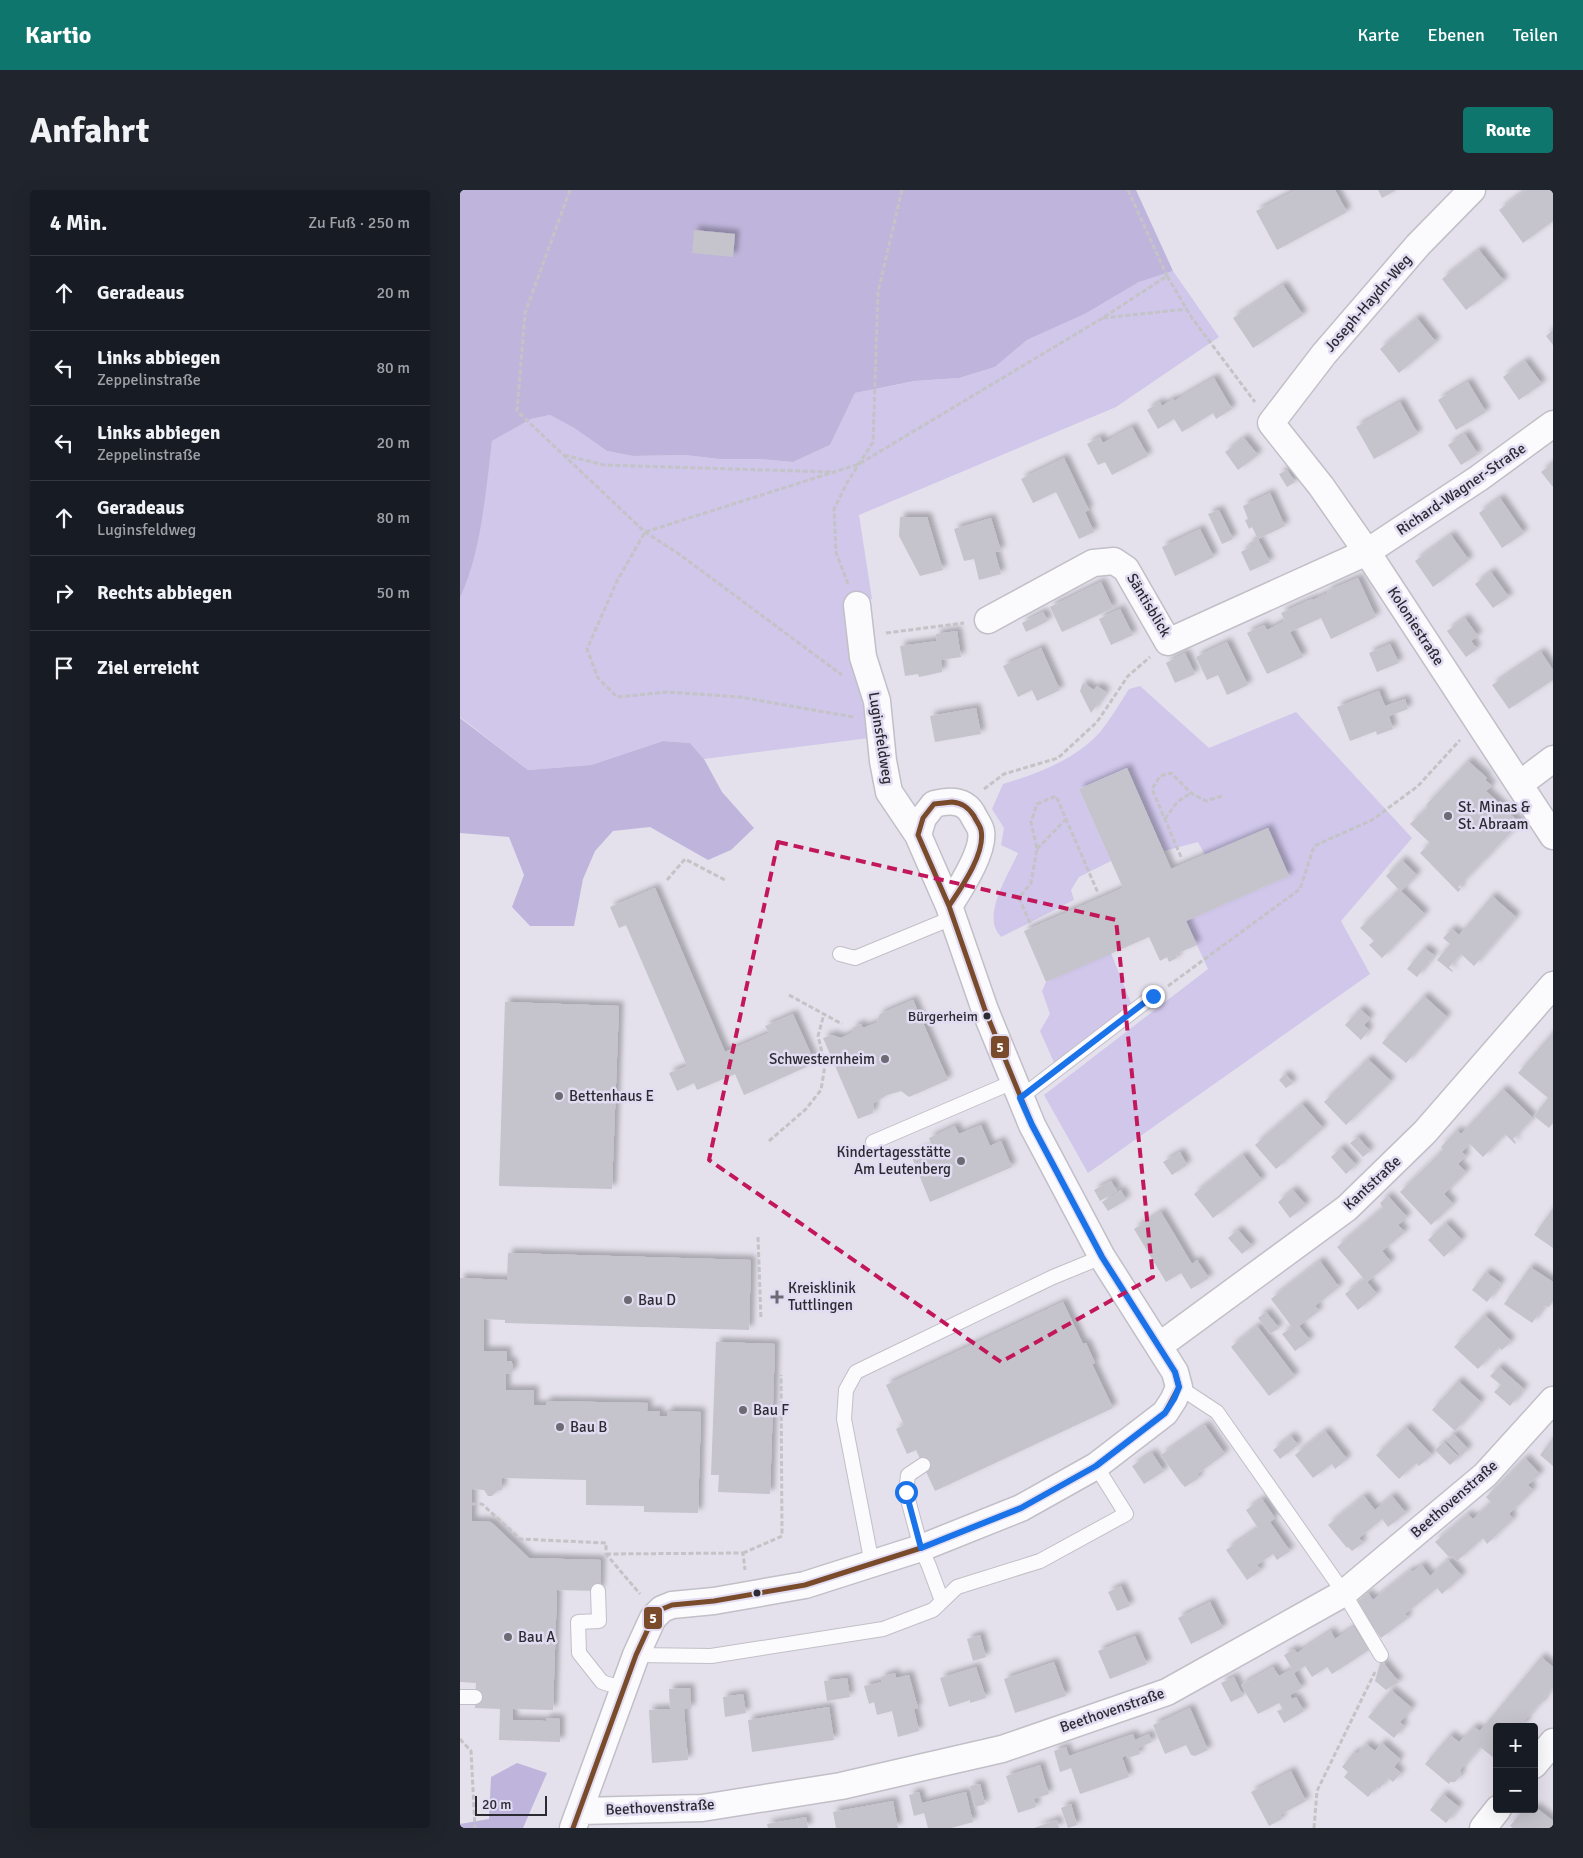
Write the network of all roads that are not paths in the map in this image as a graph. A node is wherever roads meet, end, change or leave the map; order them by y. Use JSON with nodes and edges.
{"nodes":[{"id":1,"x":1472,"y":190,"type":"edge"},
{"id":2,"x":1271,"y":423,"type":"joint"},
{"id":3,"x":1553,"y":424,"type":"edge"},
{"id":4,"x":1367,"y":552,"type":"junction"},
{"id":5,"x":856,"y":605,"type":"road end"},
{"id":6,"x":988,"y":620,"type":"road end"},
{"id":7,"x":1553,"y":759,"type":"edge"},
{"id":8,"x":1520,"y":784,"type":"junction"},
{"id":9,"x":918,"y":835,"type":"junction"},
{"id":10,"x":1553,"y":836,"type":"edge"},
{"id":11,"x":950,"y":912,"type":"junction"},
{"id":12,"x":840,"y":954,"type":"dead end"},
{"id":13,"x":1553,"y":985,"type":"edge"},
{"id":14,"x":1153,"y":996,"type":"road end"},
{"id":15,"x":1017,"y":1090,"type":"junction"},
{"id":16,"x":873,"y":1142,"type":"dead end"},
{"id":17,"x":1102,"y":1257,"type":"junction"},
{"id":18,"x":1159,"y":1346,"type":"junction"},
{"id":19,"x":1179,"y":1387,"type":"junction"},
{"id":20,"x":1553,"y":1400,"type":"edge"},
{"id":21,"x":923,"y":1465,"type":"dead end"},
{"id":22,"x":1096,"y":1466,"type":"junction"},
{"id":23,"x":921,"y":1548,"type":"junction"},
{"id":24,"x":872,"y":1564,"type":"junction"},
{"id":25,"x":598,"y":1591,"type":"dead end"},
{"id":26,"x":1344,"y":1593,"type":"junction"},
{"id":27,"x":942,"y":1602,"type":"junction"},
{"id":28,"x":1381,"y":1655,"type":"road end"},
{"id":29,"x":636,"y":1656,"type":"junction"},
{"id":30,"x":624,"y":1689,"type":"junction"},
{"id":31,"x":460,"y":1697,"type":"edge"},
{"id":32,"x":475,"y":1697,"type":"dead end"},
{"id":33,"x":1553,"y":1742,"type":"edge"},
{"id":34,"x":1538,"y":1760,"type":"edge"},
{"id":35,"x":1495,"y":1813,"type":"edge"},
{"id":36,"x":576,"y":1819,"type":"edge"},
{"id":37,"x":1483,"y":1828,"type":"edge"}],
"edges":[{"from":1,"to":2,"type":"street","name":"Joseph-Haydn-Weg"},
{"from":2,"to":4,"type":"street","name":"Koloniestraße"},
{"from":3,"to":4,"type":"street","name":"Richard-Wagner-Straße"},
{"from":4,"to":6,"type":"street","name":"Säntisblick"},
{"from":4,"to":8,"type":"street","name":"Koloniestraße"},
{"from":5,"to":9,"type":"street","name":"Luginsfeldweg"},
{"from":7,"to":8,"type":"street"},
{"from":8,"to":10,"type":"street","name":"Koloniestraße"},
{"from":9,"to":11,"type":"street","name":"Luginsfeldweg"},
{"from":9,"to":11,"type":"street"},
{"from":11,"to":12,"type":"lane"},
{"from":11,"to":15,"type":"street","name":"Luginsfeldweg"},
{"from":13,"to":18,"type":"street","name":"Kantstraße"},
{"from":14,"to":15,"type":"lane"},
{"from":15,"to":16,"type":"lane"},
{"from":15,"to":17,"type":"street","name":"Luginsfeldweg"},
{"from":17,"to":18,"type":"street","name":"Luginsfeldweg"},
{"from":17,"to":24,"type":"lane"},
{"from":18,"to":19,"type":"street","name":"Luginsfeldweg"},
{"from":19,"to":22,"type":"street"},
{"from":19,"to":26,"type":"lane"},
{"from":20,"to":26,"type":"street","name":"Beethovenstraße"},
{"from":21,"to":23,"type":"lane"},
{"from":22,"to":23,"type":"street"},
{"from":22,"to":27,"type":"lane"},
{"from":23,"to":24,"type":"street"},
{"from":23,"to":27,"type":"lane"},
{"from":24,"to":29,"type":"street"},
{"from":25,"to":30,"type":"lane"},
{"from":26,"to":28,"type":"lane"},
{"from":26,"to":36,"type":"street","name":"Beethovenstraße"},
{"from":27,"to":29,"type":"lane"},
{"from":29,"to":30,"type":"street"},
{"from":30,"to":36,"type":"street"},
{"from":31,"to":32,"type":"lane"},
{"from":33,"to":34,"type":"street"},
{"from":35,"to":37,"type":"street"}]}
